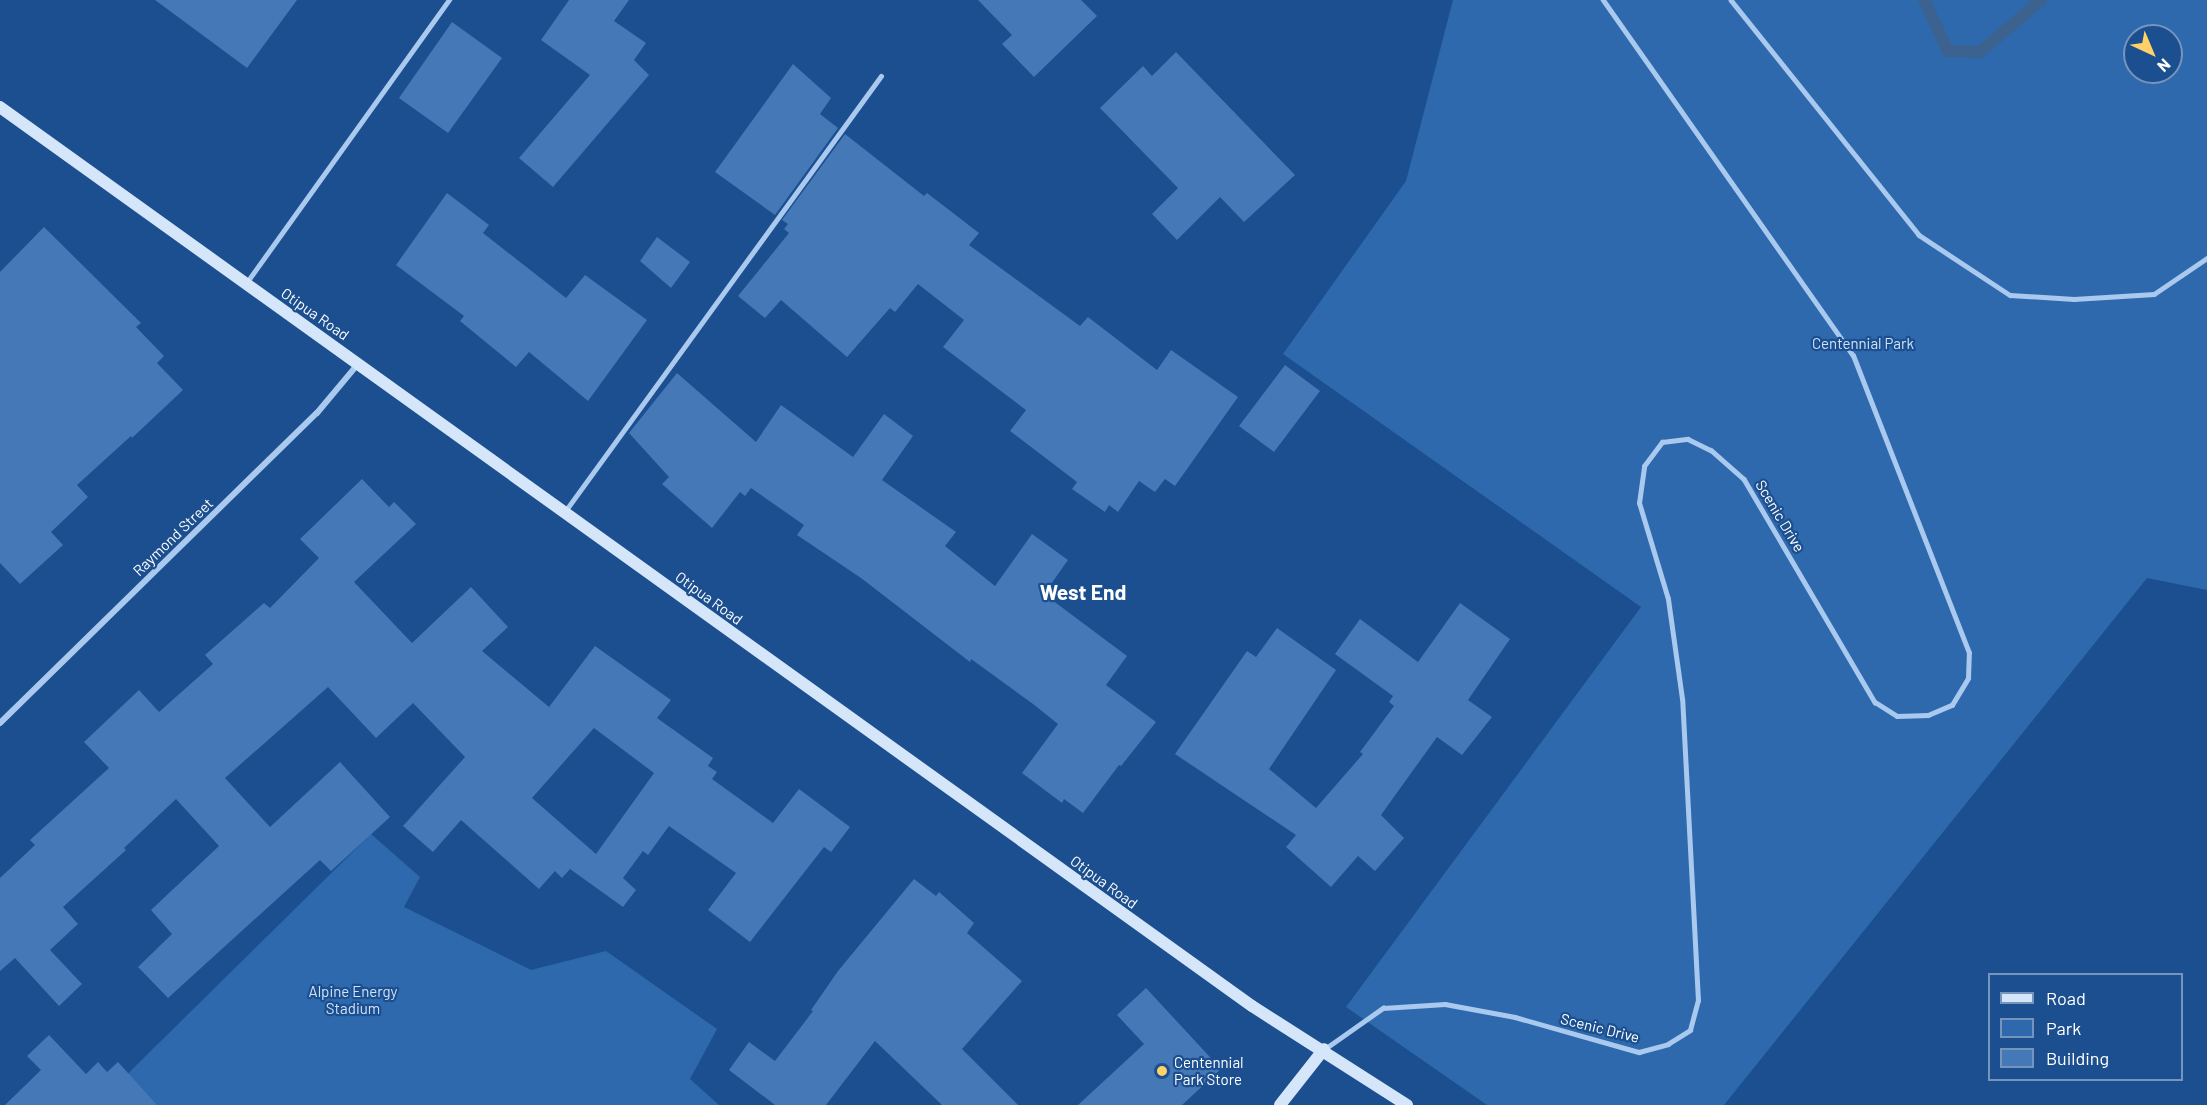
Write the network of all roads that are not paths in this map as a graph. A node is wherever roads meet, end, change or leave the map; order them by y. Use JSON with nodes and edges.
{"nodes":[{"id":1,"x":449,"y":0,"type":"edge"},
{"id":2,"x":1603,"y":0,"type":"edge"},
{"id":3,"x":1731,"y":0,"type":"edge"},
{"id":4,"x":881,"y":76,"type":"dead end"},
{"id":5,"x":0,"y":107,"type":"edge"},
{"id":6,"x":2207,"y":258,"type":"edge"},
{"id":7,"x":246,"y":284,"type":"junction"},
{"id":8,"x":358,"y":364,"type":"junction"},
{"id":9,"x":564,"y":513,"type":"junction"},
{"id":10,"x":0,"y":723,"type":"edge"},
{"id":11,"x":1324,"y":1049,"type":"junction"},
{"id":12,"x":1280,"y":1105,"type":"edge"},
{"id":13,"x":1407,"y":1105,"type":"edge"}],
"edges":[{"from":1,"to":7,"type":"lane"},
{"from":2,"to":11,"type":"lane","name":"Scenic Drive"},
{"from":3,"to":6,"type":"lane"},
{"from":4,"to":9,"type":"lane"},
{"from":5,"to":7,"type":"street","name":"Otipua Road"},
{"from":7,"to":8,"type":"street","name":"Otipua Road"},
{"from":8,"to":9,"type":"street","name":"Otipua Road"},
{"from":8,"to":10,"type":"street","name":"Raymond Street"},
{"from":9,"to":11,"type":"street","name":"Otipua Road"},
{"from":11,"to":12,"type":"street"},
{"from":11,"to":13,"type":"street","name":"Otipua Road"}]}
